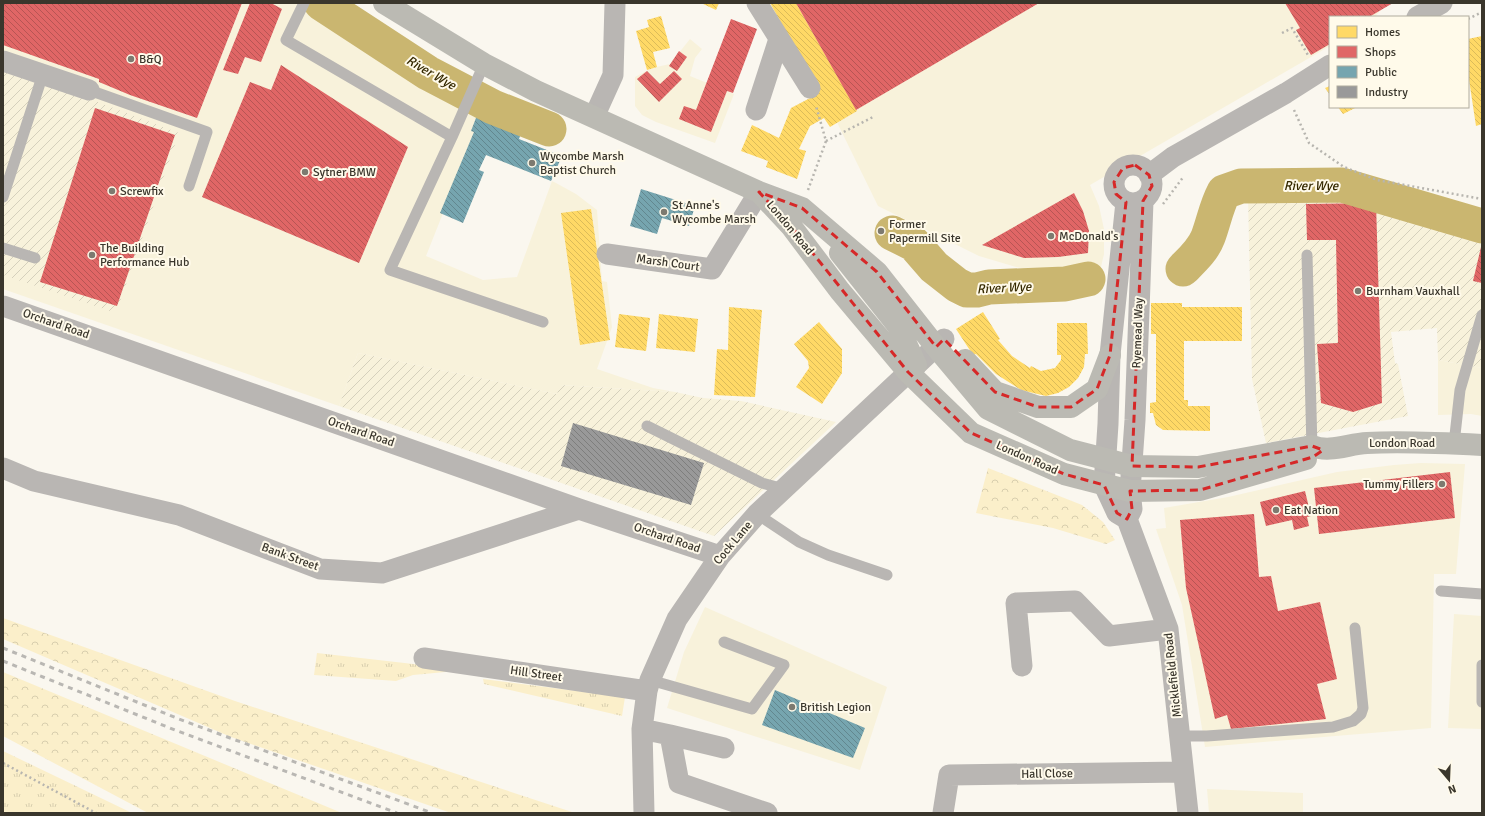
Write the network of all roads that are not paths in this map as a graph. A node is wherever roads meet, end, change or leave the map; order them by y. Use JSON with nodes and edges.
{"nodes":[{"id":1,"x":384,"y":3,"type":"edge"},
{"id":2,"x":757,"y":3,"type":"edge"},
{"id":3,"x":1442,"y":3,"type":"edge"},
{"id":4,"x":614,"y":4,"type":"edge"},
{"id":5,"x":302,"y":7,"type":"edge"},
{"id":6,"x":1418,"y":16,"type":"edge"},
{"id":7,"x":779,"y":39,"type":"junction"},
{"id":8,"x":3,"y":61,"type":"edge"},
{"id":9,"x":484,"y":64,"type":"junction"},
{"id":10,"x":1324,"y":69,"type":"edge"},
{"id":11,"x":43,"y":74,"type":"junction"},
{"id":12,"x":810,"y":88,"type":"road end"},
{"id":13,"x":89,"y":90,"type":"joint"},
{"id":14,"x":756,"y":110,"type":"dead end"},
{"id":15,"x":594,"y":117,"type":"junction"},
{"id":16,"x":452,"y":137,"type":"junction"},
{"id":17,"x":1149,"y":174,"type":"junction"},
{"id":18,"x":189,"y":186,"type":"dead end"},
{"id":19,"x":759,"y":192,"type":"junction"},
{"id":20,"x":3,"y":197,"type":"edge"},
{"id":21,"x":1134,"y":201,"type":"junction"},
{"id":22,"x":802,"y":208,"type":"junction"},
{"id":23,"x":3,"y":248,"type":"edge"},
{"id":24,"x":607,"y":254,"type":"dead end"},
{"id":25,"x":1307,"y":255,"type":"dead end"},
{"id":26,"x":35,"y":258,"type":"dead end"},
{"id":27,"x":3,"y":306,"type":"edge"},
{"id":28,"x":1482,"y":315,"type":"edge"},
{"id":29,"x":543,"y":322,"type":"dead end"},
{"id":30,"x":940,"y":343,"type":"junction"},
{"id":31,"x":1110,"y":355,"type":"junction"},
{"id":32,"x":912,"y":368,"type":"junction"},
{"id":33,"x":647,"y":426,"type":"dead end"},
{"id":34,"x":1454,"y":444,"type":"junction"},
{"id":35,"x":1482,"y":445,"type":"edge"},
{"id":36,"x":1316,"y":451,"type":"junction"},
{"id":37,"x":1105,"y":460,"type":"junction"},
{"id":38,"x":1132,"y":466,"type":"junction"},
{"id":39,"x":3,"y":468,"type":"edge"},
{"id":40,"x":1104,"y":485,"type":"junction"},
{"id":41,"x":784,"y":489,"type":"junction"},
{"id":42,"x":1130,"y":491,"type":"junction"},
{"id":43,"x":579,"y":509,"type":"junction"},
{"id":44,"x":757,"y":514,"type":"junction"},
{"id":45,"x":1127,"y":519,"type":"junction"},
{"id":46,"x":720,"y":556,"type":"junction"},
{"id":47,"x":887,"y":575,"type":"dead end"},
{"id":48,"x":1441,"y":592,"type":"dead end"},
{"id":49,"x":1482,"y":594,"type":"edge"},
{"id":50,"x":1355,"y":628,"type":"dead end"},
{"id":51,"x":1168,"y":629,"type":"junction"},
{"id":52,"x":724,"y":642,"type":"dead end"},
{"id":53,"x":424,"y":658,"type":"dead end"},
{"id":54,"x":1482,"y":665,"type":"edge"},
{"id":55,"x":1022,"y":666,"type":"dead end"},
{"id":56,"x":649,"y":685,"type":"junction"},
{"id":57,"x":1482,"y":702,"type":"edge"},
{"id":58,"x":642,"y":729,"type":"junction"},
{"id":59,"x":670,"y":735,"type":"junction"},
{"id":60,"x":1180,"y":736,"type":"junction"},
{"id":61,"x":724,"y":748,"type":"dead end"},
{"id":62,"x":1183,"y":772,"type":"junction"},
{"id":63,"x":644,"y":813,"type":"edge"},
{"id":64,"x":767,"y":813,"type":"edge"},
{"id":65,"x":943,"y":813,"type":"edge"},
{"id":66,"x":1188,"y":813,"type":"edge"}],
"edges":[{"from":1,"to":9,"type":"main road"},
{"from":2,"to":7,"type":"street"},
{"from":3,"to":6,"type":"street"},
{"from":4,"to":15,"type":"street"},
{"from":5,"to":16,"type":"lane"},
{"from":7,"to":12,"type":"street"},
{"from":7,"to":14,"type":"street"},
{"from":8,"to":11,"type":"street"},
{"from":9,"to":15,"type":"main road"},
{"from":9,"to":16,"type":"lane"},
{"from":10,"to":17,"type":"street"},
{"from":11,"to":13,"type":"street"},
{"from":11,"to":20,"type":"lane"},
{"from":13,"to":18,"type":"lane"},
{"from":15,"to":19,"type":"main road"},
{"from":16,"to":29,"type":"lane"},
{"from":17,"to":21,"type":"street","name":"Ryemead Way"},
{"from":17,"to":21,"type":"street"},
{"from":19,"to":22,"type":"main road","name":"London Road"},
{"from":19,"to":24,"type":"street","name":"Marsh Court"},
{"from":19,"to":32,"type":"main road","name":"London Road"},
{"from":21,"to":31,"type":"street","name":"Ryemead Way"},
{"from":21,"to":38,"type":"street","name":"Ryemead Way"},
{"from":22,"to":30,"type":"main road","name":"London Road"},
{"from":22,"to":32,"type":"main road"},
{"from":23,"to":26,"type":"lane"},
{"from":25,"to":36,"type":"lane"},
{"from":27,"to":43,"type":"street","name":"Orchard Road"},
{"from":28,"to":34,"type":"lane"},
{"from":30,"to":31,"type":"main road"},
{"from":30,"to":32,"type":"street","name":"Cock Lane"},
{"from":30,"to":37,"type":"main road","name":"London Road"},
{"from":31,"to":37,"type":"street","name":"Ryemead Way"},
{"from":32,"to":40,"type":"main road","name":"London Road"},
{"from":32,"to":41,"type":"street","name":"Cock Lane"},
{"from":33,"to":41,"type":"lane"},
{"from":34,"to":35,"type":"main road","name":"London Road"},
{"from":34,"to":36,"type":"main road","name":"London Road"},
{"from":36,"to":38,"type":"main road","name":"London Road"},
{"from":36,"to":42,"type":"main road","name":"London Road"},
{"from":37,"to":38,"type":"main road","name":"London Road"},
{"from":37,"to":40,"type":"street","name":"Ryemead Way"},
{"from":38,"to":42,"type":"street","name":"Ryemead Way"},
{"from":39,"to":43,"type":"street","name":"Bank Street"},
{"from":40,"to":42,"type":"main road","name":"London Road"},
{"from":40,"to":45,"type":"street","name":"Micklefield Road"},
{"from":41,"to":44,"type":"street","name":"Cock Lane"},
{"from":42,"to":45,"type":"street"},
{"from":43,"to":46,"type":"street","name":"Orchard Road"},
{"from":44,"to":46,"type":"street","name":"Cock Lane"},
{"from":44,"to":47,"type":"lane"},
{"from":45,"to":51,"type":"street","name":"Micklefield Road"},
{"from":46,"to":56,"type":"street","name":"Cock Lane"},
{"from":48,"to":49,"type":"lane"},
{"from":50,"to":60,"type":"lane"},
{"from":51,"to":55,"type":"street"},
{"from":51,"to":60,"type":"street","name":"Micklefield Road"},
{"from":52,"to":56,"type":"lane"},
{"from":53,"to":56,"type":"street","name":"Hill Street"},
{"from":54,"to":57,"type":"lane"},
{"from":56,"to":58,"type":"street","name":"Cock Lane"},
{"from":58,"to":59,"type":"street"},
{"from":58,"to":63,"type":"street","name":"Cock Lane"},
{"from":59,"to":61,"type":"street"},
{"from":59,"to":64,"type":"street"},
{"from":60,"to":62,"type":"street","name":"Micklefield Road"},
{"from":62,"to":65,"type":"street","name":"Hall Close"},
{"from":62,"to":66,"type":"street","name":"Micklefield Road"}]}
